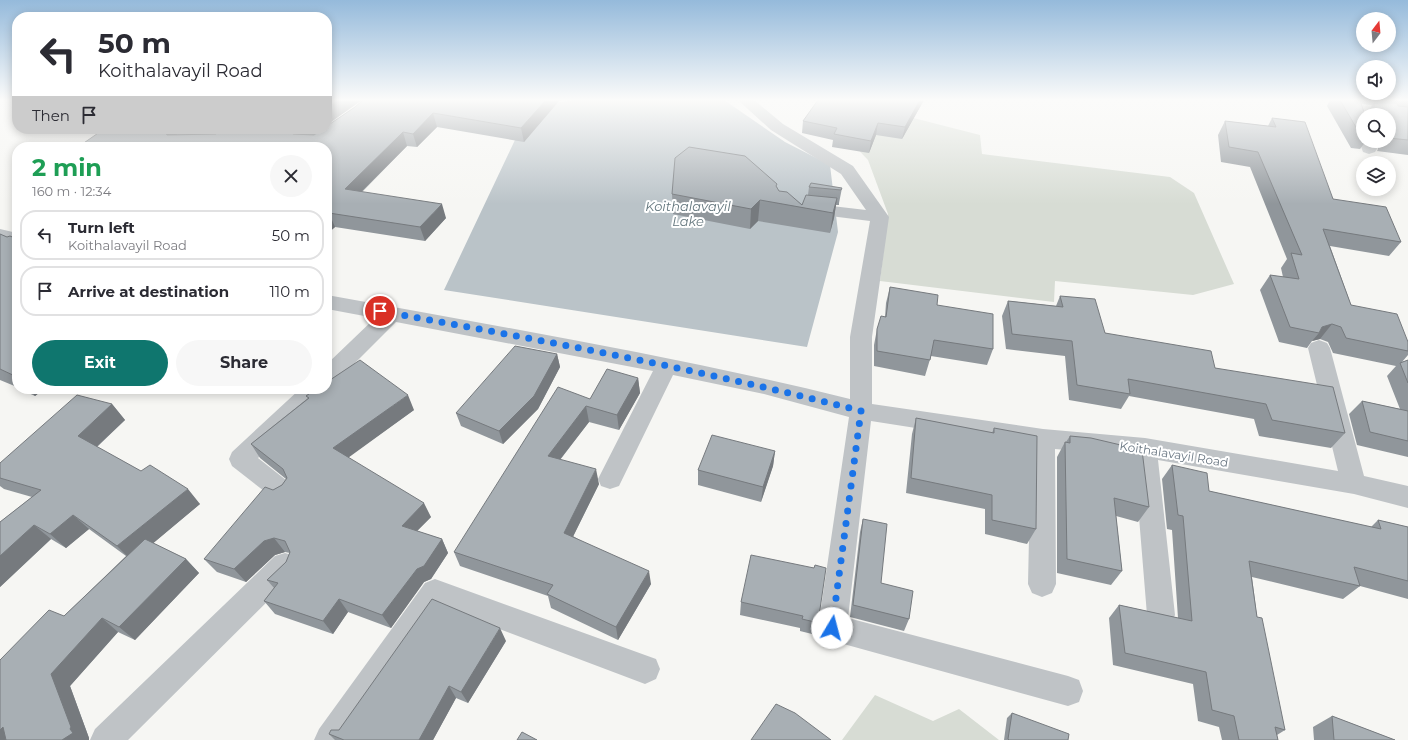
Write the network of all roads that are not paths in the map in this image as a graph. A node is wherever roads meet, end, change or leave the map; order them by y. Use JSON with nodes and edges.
{"nodes":[{"id":1,"x":789,"y":135,"type":"edge"},
{"id":2,"x":785,"y":206,"type":"edge"},
{"id":3,"x":880,"y":217,"type":"junction"},
{"id":4,"x":332,"y":303,"type":"edge"},
{"id":5,"x":393,"y":314,"type":"junction"},
{"id":6,"x":1319,"y":348,"type":"edge"},
{"id":7,"x":668,"y":366,"type":"junction"},
{"id":8,"x":332,"y":372,"type":"edge"},
{"id":9,"x":309,"y":394,"type":"edge"},
{"id":10,"x":861,"y":411,"type":"junction"},
{"id":11,"x":1043,"y":438,"type":"junction"},
{"id":12,"x":1145,"y":448,"type":"junction"},
{"id":13,"x":610,"y":479,"type":"dead end"},
{"id":14,"x":1354,"y":484,"type":"junction"},
{"id":15,"x":282,"y":491,"type":"edge"},
{"id":16,"x":1408,"y":497,"type":"edge"},
{"id":17,"x":284,"y":565,"type":"edge"},
{"id":18,"x":1042,"y":584,"type":"dead end"},
{"id":19,"x":1161,"y":615,"type":"edge"},
{"id":20,"x":645,"y":669,"type":"dead end"},
{"id":21,"x":1068,"y":691,"type":"dead end"},
{"id":22,"x":106,"y":740,"type":"edge"},
{"id":23,"x":330,"y":740,"type":"edge"}],
"edges":[{"from":1,"to":3,"type":"street"},
{"from":2,"to":3,"type":"street"},
{"from":3,"to":10,"type":"street"},
{"from":4,"to":5,"type":"street","name":"Koithalavayil Road"},
{"from":5,"to":7,"type":"street","name":"Koithalavayil Road"},
{"from":5,"to":8,"type":"street"},
{"from":6,"to":14,"type":"street"},
{"from":7,"to":10,"type":"street","name":"Koithalavayil Road"},
{"from":7,"to":13,"type":"street"},
{"from":9,"to":15,"type":"street"},
{"from":10,"to":11,"type":"street","name":"Koithalavayil Road"},
{"from":10,"to":21,"type":"street"},
{"from":11,"to":12,"type":"street","name":"Koithalavayil Road"},
{"from":11,"to":18,"type":"street"},
{"from":12,"to":14,"type":"street","name":"Koithalavayil Road"},
{"from":12,"to":19,"type":"street"},
{"from":14,"to":16,"type":"street","name":"Koithalavayil Road"},
{"from":17,"to":22,"type":"street"},
{"from":20,"to":23,"type":"street"}]}
